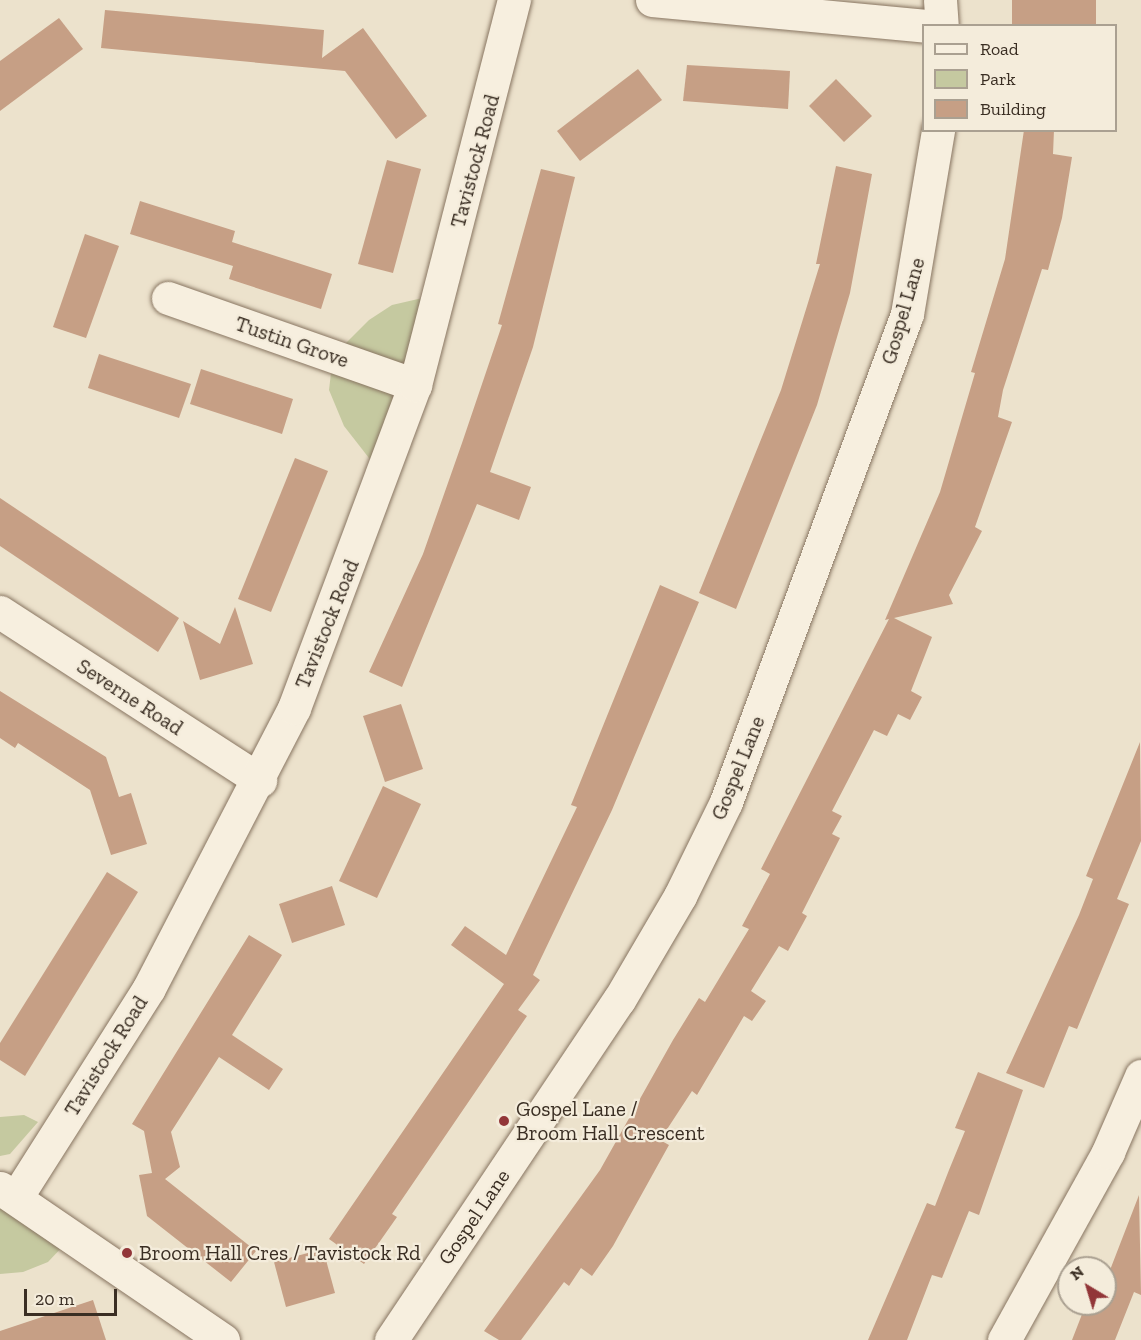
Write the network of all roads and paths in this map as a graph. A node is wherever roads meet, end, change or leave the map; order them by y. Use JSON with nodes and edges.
{"nodes":[{"id":1,"x":514,"y":0,"type":"edge"},
{"id":2,"x":652,"y":0,"type":"edge"},
{"id":3,"x":940,"y":0,"type":"edge"},
{"id":4,"x":942,"y":24,"type":"edge"},
{"id":5,"x":922,"y":25,"type":"edge"},
{"id":6,"x":938,"y":132,"type":"edge"},
{"id":7,"x":168,"y":298,"type":"dead end"},
{"id":8,"x":415,"y":385,"type":"junction"},
{"id":9,"x":0,"y":612,"type":"edge"},
{"id":10,"x":260,"y":780,"type":"junction"},
{"id":11,"x":1141,"y":1076,"type":"edge"},
{"id":12,"x":8,"y":1192,"type":"edge"},
{"id":13,"x":223,"y":1340,"type":"edge"},
{"id":14,"x":391,"y":1340,"type":"edge"},
{"id":15,"x":1004,"y":1340,"type":"edge"}],
"edges":[{"from":1,"to":8,"type":"street","name":"Tavistock Road"},
{"from":2,"to":5,"type":"street"},
{"from":3,"to":4,"type":"street"},
{"from":6,"to":14,"type":"street","name":"Gospel Lane"},
{"from":7,"to":8,"type":"street","name":"Tustin Grove"},
{"from":8,"to":10,"type":"street","name":"Tavistock Road"},
{"from":9,"to":10,"type":"street","name":"Severne Road"},
{"from":10,"to":12,"type":"street","name":"Tavistock Road"},
{"from":11,"to":15,"type":"street"},
{"from":12,"to":13,"type":"street"}]}
